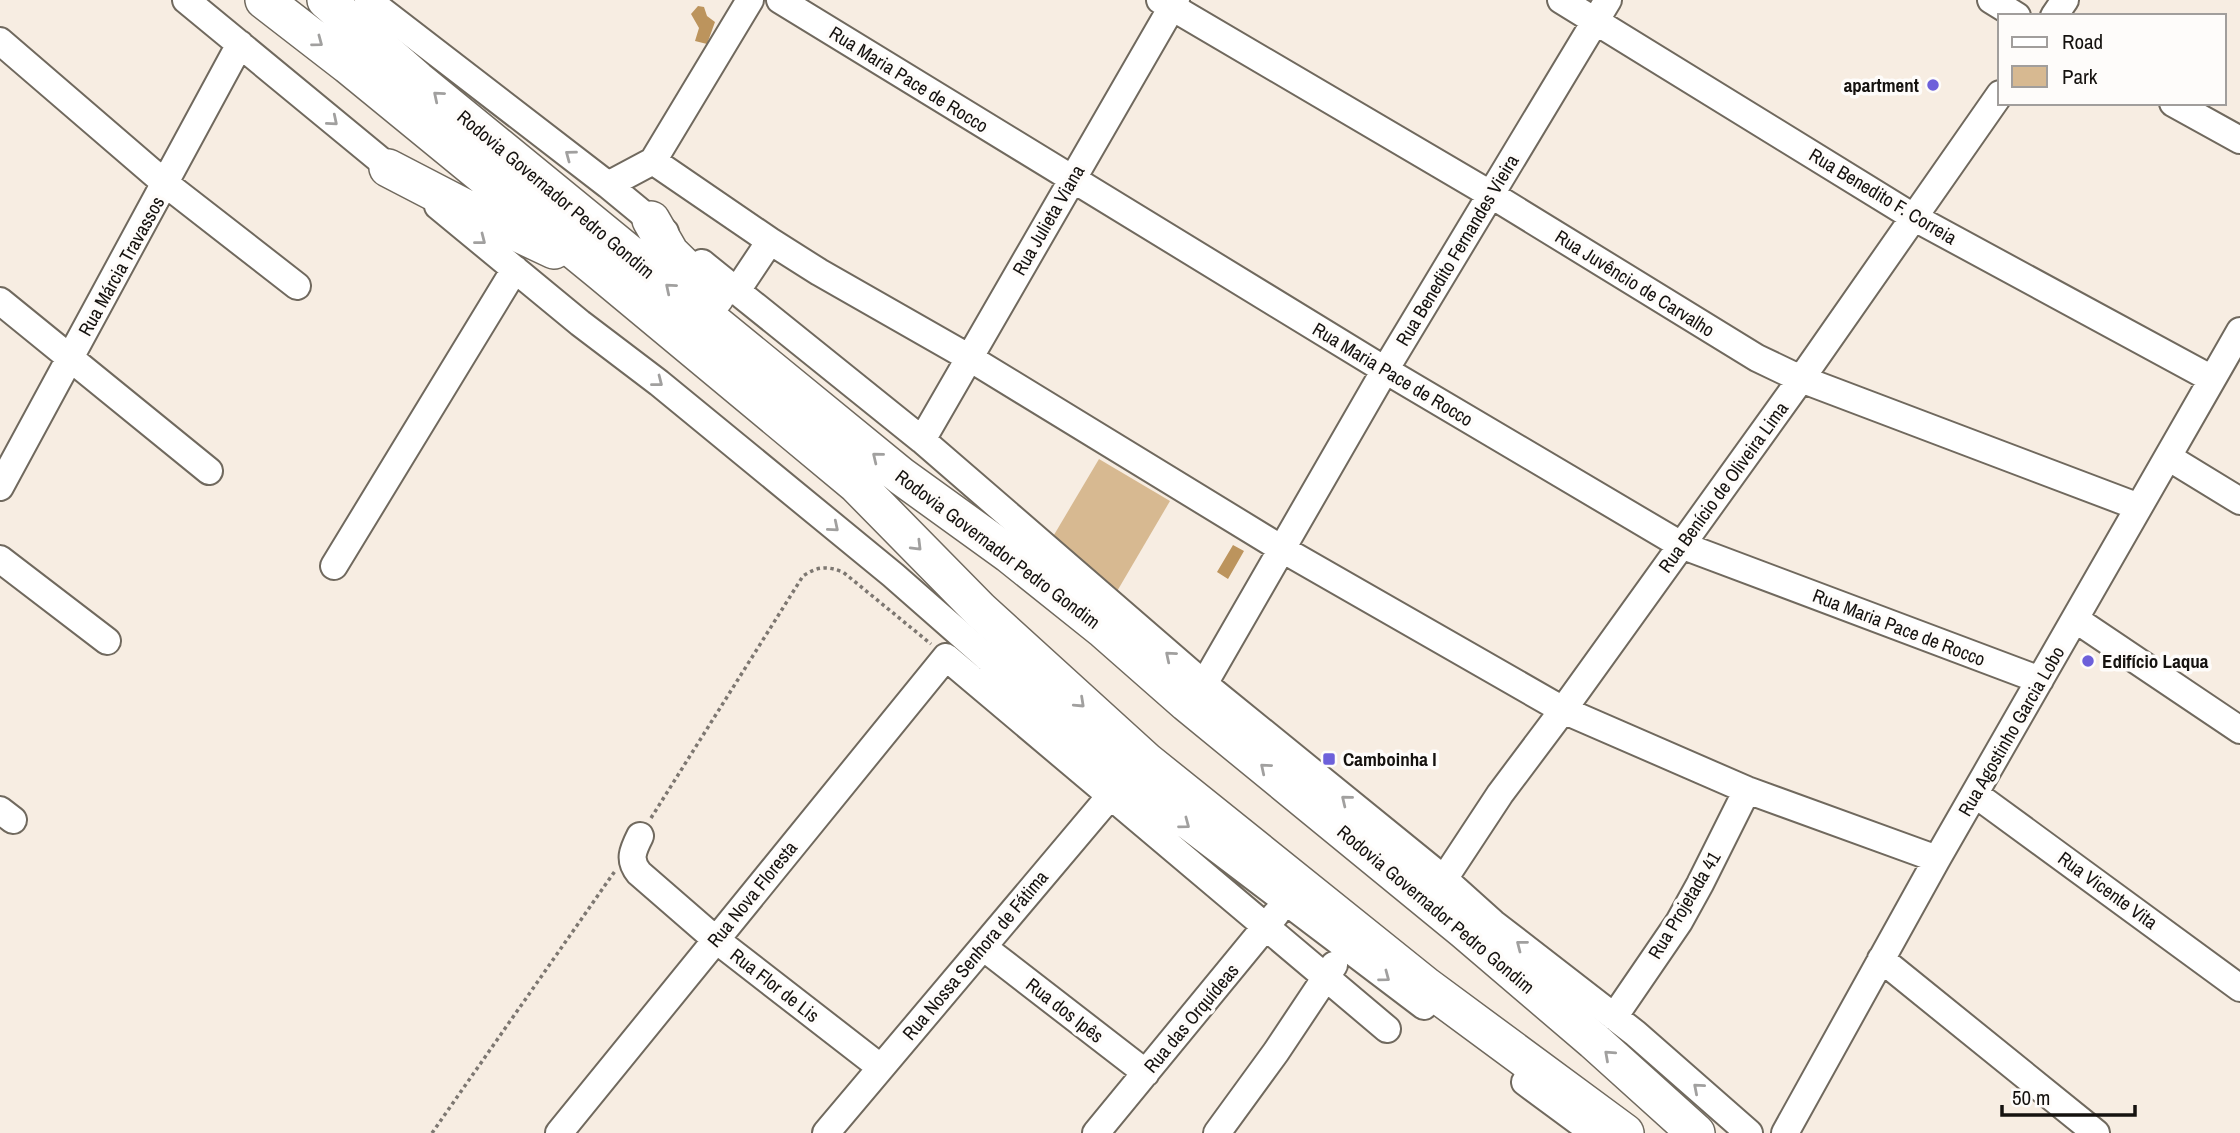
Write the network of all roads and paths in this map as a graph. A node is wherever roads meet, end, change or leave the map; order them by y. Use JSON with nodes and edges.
{"nodes":[{"id":1,"x":186,"y":0,"type":"edge"},
{"id":2,"x":264,"y":0,"type":"edge"},
{"id":3,"x":326,"y":0,"type":"edge"},
{"id":4,"x":368,"y":0,"type":"edge"},
{"id":5,"x":750,"y":0,"type":"edge"},
{"id":6,"x":780,"y":0,"type":"edge"},
{"id":7,"x":1560,"y":0,"type":"edge"},
{"id":8,"x":1991,"y":0,"type":"edge"},
{"id":9,"x":1169,"y":2,"type":"edge"},
{"id":10,"x":1601,"y":11,"type":"edge"},
{"id":11,"x":2014,"y":14,"type":"edge"},
{"id":12,"x":0,"y":41,"type":"edge"},
{"id":13,"x":240,"y":44,"type":"junction"},
{"id":14,"x":1998,"y":97,"type":"edge"},
{"id":15,"x":2177,"y":105,"type":"edge"},
{"id":16,"x":2240,"y":140,"type":"edge"},
{"id":17,"x":653,"y":161,"type":"junction"},
{"id":18,"x":388,"y":168,"type":"junction"},
{"id":19,"x":1072,"y":179,"type":"junction"},
{"id":20,"x":166,"y":184,"type":"junction"},
{"id":21,"x":608,"y":185,"type":"junction"},
{"id":22,"x":1490,"y":194,"type":"junction"},
{"id":23,"x":1915,"y":218,"type":"junction"},
{"id":24,"x":651,"y":220,"type":"junction"},
{"id":25,"x":770,"y":241,"type":"junction"},
{"id":26,"x":515,"y":269,"type":"junction"},
{"id":27,"x":601,"y":272,"type":"junction"},
{"id":28,"x":298,"y":286,"type":"dead end"},
{"id":29,"x":736,"y":292,"type":"junction"},
{"id":30,"x":0,"y":301,"type":"edge"},
{"id":31,"x":2240,"y":331,"type":"edge"},
{"id":32,"x":968,"y":357,"type":"junction"},
{"id":33,"x":70,"y":358,"type":"junction"},
{"id":34,"x":760,"y":363,"type":"junction"},
{"id":35,"x":1385,"y":370,"type":"junction"},
{"id":36,"x":1801,"y":379,"type":"junction"},
{"id":37,"x":2212,"y":379,"type":"junction"},
{"id":38,"x":922,"y":440,"type":"junction"},
{"id":39,"x":2168,"y":457,"type":"junction"},
{"id":40,"x":209,"y":471,"type":"dead end"},
{"id":41,"x":0,"y":488,"type":"edge"},
{"id":42,"x":2240,"y":501,"type":"edge"},
{"id":43,"x":2139,"y":508,"type":"junction"},
{"id":44,"x":1681,"y":545,"type":"junction"},
{"id":45,"x":1282,"y":549,"type":"junction"},
{"id":46,"x":0,"y":559,"type":"edge"},
{"id":47,"x":334,"y":566,"type":"dead end"},
{"id":48,"x":2075,"y":619,"type":"junction"},
{"id":49,"x":107,"y":641,"type":"dead end"},
{"id":50,"x":946,"y":657,"type":"junction"},
{"id":51,"x":2040,"y":680,"type":"junction"},
{"id":52,"x":1204,"y":684,"type":"junction"},
{"id":53,"x":1563,"y":710,"type":"junction"},
{"id":54,"x":2240,"y":730,"type":"edge"},
{"id":55,"x":1120,"y":789,"type":"junction"},
{"id":56,"x":1747,"y":790,"type":"junction"},
{"id":57,"x":1975,"y":794,"type":"junction"},
{"id":58,"x":640,"y":836,"type":"joint"},
{"id":59,"x":1937,"y":859,"type":"junction"},
{"id":60,"x":616,"y":870,"type":"dead end"},
{"id":61,"x":1444,"y":879,"type":"junction"},
{"id":62,"x":1286,"y":902,"type":"junction"},
{"id":63,"x":1265,"y":928,"type":"junction"},
{"id":64,"x":715,"y":939,"type":"junction"},
{"id":65,"x":983,"y":947,"type":"junction"},
{"id":66,"x":1344,"y":947,"type":"junction"},
{"id":67,"x":1881,"y":959,"type":"junction"},
{"id":68,"x":1326,"y":978,"type":"junction"},
{"id":69,"x":2240,"y":988,"type":"edge"},
{"id":70,"x":1614,"y":1017,"type":"junction"},
{"id":71,"x":1387,"y":1029,"type":"dead end"},
{"id":72,"x":880,"y":1067,"type":"junction"},
{"id":73,"x":1146,"y":1073,"type":"junction"},
{"id":74,"x":432,"y":1133,"type":"edge"},
{"id":75,"x":559,"y":1133,"type":"edge"},
{"id":76,"x":826,"y":1133,"type":"edge"},
{"id":77,"x":1096,"y":1133,"type":"edge"},
{"id":78,"x":1217,"y":1133,"type":"edge"},
{"id":79,"x":1594,"y":1133,"type":"edge"},
{"id":80,"x":1625,"y":1133,"type":"edge"},
{"id":81,"x":1696,"y":1133,"type":"edge"},
{"id":82,"x":1749,"y":1133,"type":"edge"},
{"id":83,"x":1785,"y":1133,"type":"edge"},
{"id":84,"x":2096,"y":1133,"type":"edge"}],
"edges":[{"from":1,"to":13,"type":"street"},
{"from":2,"to":27,"type":"highway","name":"Rodovia Governador Pedro Gondim","one_way":true},
{"from":34,"to":3,"type":"highway","name":"Rodovia Governador Pedro Gondim","one_way":true},
{"from":21,"to":4,"type":"street","one_way":true},
{"from":5,"to":17,"type":"street"},
{"from":6,"to":19,"type":"street","name":"Rua Maria Pace de Rocco"},
{"from":7,"to":10,"type":"street","name":"Rua Benedito F. Correia"},
{"from":8,"to":11,"type":"street"},
{"from":9,"to":19,"type":"street","name":"Rua Julieta Viana"},
{"from":9,"to":22,"type":"street","name":"Rua Juvêncio de Carvalho"},
{"from":10,"to":22,"type":"street","name":"Rua Benedito Fernandes Vieira"},
{"from":10,"to":23,"type":"street","name":"Rua Benedito F. Correia"},
{"from":12,"to":20,"type":"street"},
{"from":13,"to":18,"type":"street","one_way":true},
{"from":13,"to":20,"type":"street","name":"Rua Márcia Travassos"},
{"from":14,"to":23,"type":"street","name":"Rua Benício de Oliveira Lima"},
{"from":15,"to":16,"type":"street"},
{"from":17,"to":21,"type":"street"},
{"from":17,"to":25,"type":"street"},
{"from":18,"to":26,"type":"street","one_way":true},
{"from":18,"to":27,"type":"highway"},
{"from":19,"to":32,"type":"street","name":"Rua Julieta Viana"},
{"from":19,"to":35,"type":"street","name":"Rua Maria Pace de Rocco"},
{"from":20,"to":28,"type":"street"},
{"from":20,"to":33,"type":"street","name":"Rua Márcia Travassos"},
{"from":21,"to":24,"type":"street"},
{"from":22,"to":35,"type":"street","name":"Rua Benedito Fernandes Vieira"},
{"from":22,"to":36,"type":"street","name":"Rua Juvêncio de Carvalho"},
{"from":23,"to":36,"type":"street","name":"Rua Benício de Oliveira Lima"},
{"from":23,"to":37,"type":"street","name":"Rua Benedito F. Correia"},
{"from":24,"to":29,"type":"street"},
{"from":24,"to":34,"type":"highway"},
{"from":25,"to":29,"type":"street"},
{"from":25,"to":32,"type":"street"},
{"from":26,"to":47,"type":"street"},
{"from":26,"to":55,"type":"street","one_way":true},
{"from":27,"to":80,"type":"highway","name":"Rodovia Governador Pedro Gondim","one_way":true},
{"from":29,"to":38,"type":"street"},
{"from":30,"to":33,"type":"street"},
{"from":31,"to":37,"type":"street","name":"Rua Agostinho Garcia Lobo"},
{"from":32,"to":38,"type":"street","name":"Rua Julieta Viana"},
{"from":32,"to":45,"type":"street"},
{"from":33,"to":40,"type":"street"},
{"from":33,"to":41,"type":"street","name":"Rua Márcia Travassos"},
{"from":81,"to":34,"type":"highway","name":"Rodovia Governador Pedro Gondim","one_way":true},
{"from":35,"to":44,"type":"street","name":"Rua Maria Pace de Rocco"},
{"from":35,"to":45,"type":"street","name":"Rua Benedito Fernandes Vieira"},
{"from":36,"to":43,"type":"street","name":"Rua Juvêncio de Carvalho"},
{"from":36,"to":44,"type":"street","name":"Rua Benício de Oliveira Lima"},
{"from":37,"to":39,"type":"street","name":"Rua Agostinho Garcia Lobo"},
{"from":52,"to":38,"type":"street","one_way":true},
{"from":39,"to":42,"type":"street"},
{"from":39,"to":43,"type":"street","name":"Rua Agostinho Garcia Lobo"},
{"from":43,"to":48,"type":"street","name":"Rua Agostinho Garcia Lobo"},
{"from":44,"to":51,"type":"street","name":"Rua Maria Pace de Rocco"},
{"from":44,"to":53,"type":"street","name":"Rua Benício de Oliveira Lima"},
{"from":45,"to":52,"type":"street","name":"Rua Benedito Fernandes Vieira"},
{"from":45,"to":53,"type":"street"},
{"from":46,"to":49,"type":"street"},
{"from":48,"to":51,"type":"street","name":"Rua Agostinho Garcia Lobo"},
{"from":48,"to":54,"type":"street"},
{"from":50,"to":55,"type":"street"},
{"from":50,"to":58,"type":"path"},
{"from":50,"to":64,"type":"street","name":"Rua Nova Floresta"},
{"from":51,"to":57,"type":"street","name":"Rua Agostinho Garcia Lobo"},
{"from":61,"to":52,"type":"street","one_way":true},
{"from":53,"to":56,"type":"street"},
{"from":53,"to":61,"type":"street","name":"Rua Benício de Oliveira Lima"},
{"from":55,"to":62,"type":"street","one_way":true},
{"from":55,"to":63,"type":"street"},
{"from":55,"to":65,"type":"street","name":"Rua Nossa Senhora de Fátima"},
{"from":56,"to":59,"type":"street"},
{"from":56,"to":70,"type":"street","name":"Rua Projetada 41"},
{"from":57,"to":59,"type":"street","name":"Rua Agostinho Garcia Lobo"},
{"from":57,"to":69,"type":"street","name":"Rua Vicente Vita"},
{"from":58,"to":64,"type":"street","name":"Rua Flor de Lis"},
{"from":59,"to":67,"type":"street","name":"Rua Agostinho Garcia Lobo"},
{"from":60,"to":74,"type":"path"},
{"from":70,"to":61,"type":"street","one_way":true},
{"from":62,"to":63,"type":"street","name":"Rua das Orquídeas"},
{"from":62,"to":66,"type":"street"},
{"from":63,"to":68,"type":"street"},
{"from":63,"to":73,"type":"street","name":"Rua das Orquídeas"},
{"from":64,"to":72,"type":"street","name":"Rua Flor de Lis"},
{"from":64,"to":75,"type":"street","name":"Rua Nova Floresta"},
{"from":65,"to":72,"type":"street","name":"Rua Nossa Senhora de Fátima"},
{"from":65,"to":73,"type":"street","name":"Rua dos Ipês"},
{"from":66,"to":68,"type":"street"},
{"from":66,"to":79,"type":"street","one_way":true},
{"from":67,"to":83,"type":"street","name":"Rua Agostinho Garcia Lobo"},
{"from":67,"to":84,"type":"street"},
{"from":68,"to":71,"type":"street"},
{"from":68,"to":78,"type":"street"},
{"from":82,"to":70,"type":"street","one_way":true},
{"from":72,"to":76,"type":"street","name":"Rua Nossa Senhora de Fátima"},
{"from":73,"to":77,"type":"street","name":"Rua das Orquídeas"}]}
